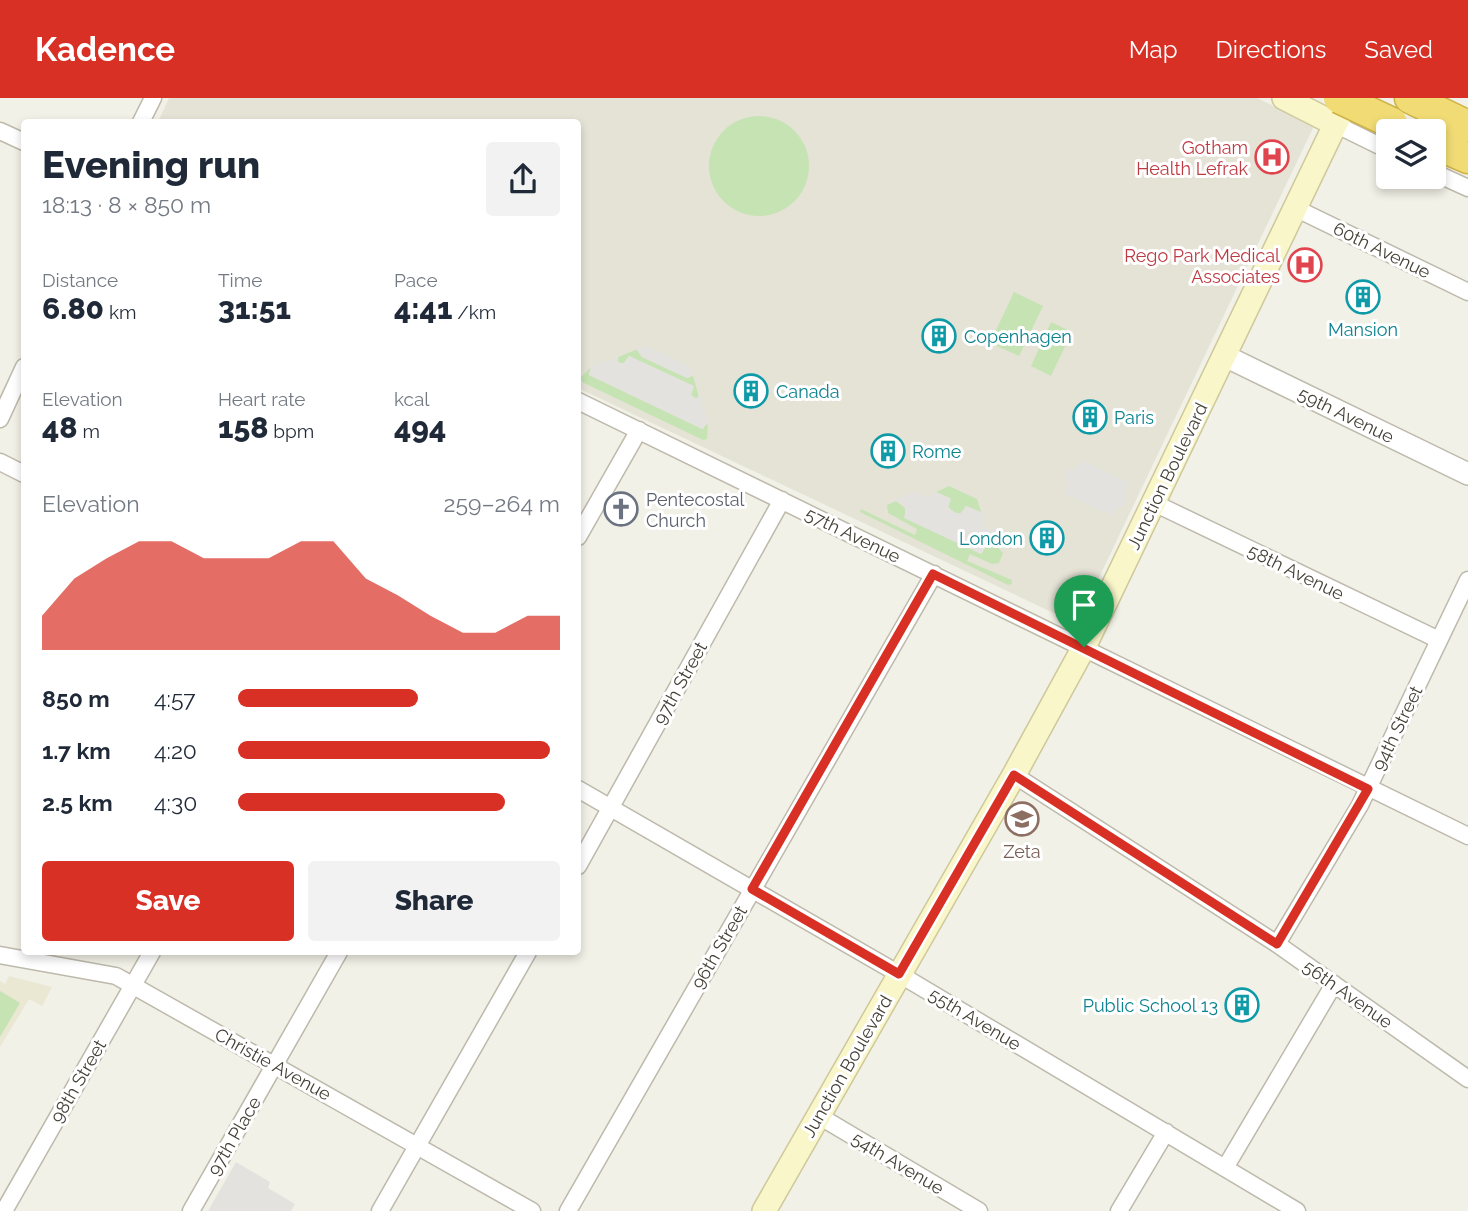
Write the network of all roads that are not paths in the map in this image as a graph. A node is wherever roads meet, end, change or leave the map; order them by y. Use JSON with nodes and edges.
{"nodes":[{"id":1,"x":153,"y":98,"type":"edge"},
{"id":2,"x":1284,"y":98,"type":"edge"},
{"id":3,"x":1348,"y":98,"type":"edge"},
{"id":4,"x":1410,"y":98,"type":"edge"},
{"id":5,"x":1337,"y":111,"type":"edge"},
{"id":6,"x":142,"y":119,"type":"edge"},
{"id":7,"x":1468,"y":126,"type":"edge"},
{"id":8,"x":1376,"y":127,"type":"edge"},
{"id":9,"x":0,"y":131,"type":"edge"},
{"id":10,"x":21,"y":141,"type":"edge"},
{"id":11,"x":1446,"y":156,"type":"edge"},
{"id":12,"x":1468,"y":160,"type":"edge"},
{"id":13,"x":1446,"y":165,"type":"edge"},
{"id":14,"x":1468,"y":188,"type":"edge"},
{"id":15,"x":1295,"y":208,"type":"junction"},
{"id":16,"x":1468,"y":292,"type":"edge"},
{"id":17,"x":1225,"y":356,"type":"junction"},
{"id":18,"x":21,"y":374,"type":"edge"},
{"id":19,"x":581,"y":402,"type":"edge"},
{"id":20,"x":0,"y":419,"type":"edge"},
{"id":21,"x":639,"y":430,"type":"junction"},
{"id":22,"x":0,"y":462,"type":"edge"},
{"id":23,"x":21,"y":472,"type":"edge"},
{"id":24,"x":1468,"y":474,"type":"edge"},
{"id":25,"x":782,"y":500,"type":"junction"},
{"id":26,"x":1154,"y":503,"type":"junction"},
{"id":27,"x":581,"y":532,"type":"edge"},
{"id":28,"x":933,"y":574,"type":"junction"},
{"id":29,"x":1468,"y":579,"type":"edge"},
{"id":30,"x":1439,"y":640,"type":"junction"},
{"id":31,"x":1084,"y":647,"type":"junction"},
{"id":32,"x":1014,"y":775,"type":"junction"},
{"id":33,"x":1368,"y":789,"type":"junction"},
{"id":34,"x":581,"y":791,"type":"edge"},
{"id":35,"x":611,"y":808,"type":"junction"},
{"id":36,"x":1468,"y":836,"type":"edge"},
{"id":37,"x":581,"y":861,"type":"edge"},
{"id":38,"x":752,"y":889,"type":"junction"},
{"id":39,"x":1277,"y":944,"type":"junction"},
{"id":40,"x":0,"y":955,"type":"edge"},
{"id":41,"x":150,"y":955,"type":"edge"},
{"id":42,"x":337,"y":955,"type":"edge"},
{"id":43,"x":526,"y":955,"type":"edge"},
{"id":44,"x":899,"y":974,"type":"junction"},
{"id":45,"x":1334,"y":984,"type":"junction"},
{"id":46,"x":133,"y":985,"type":"junction"},
{"id":47,"x":274,"y":1065,"type":"junction"},
{"id":48,"x":1468,"y":1079,"type":"edge"},
{"id":49,"x":818,"y":1116,"type":"junction"},
{"id":50,"x":1166,"y":1132,"type":"junction"},
{"id":51,"x":418,"y":1145,"type":"junction"},
{"id":52,"x":1225,"y":1168,"type":"junction"},
{"id":53,"x":4,"y":1211,"type":"edge"},
{"id":54,"x":191,"y":1211,"type":"edge"},
{"id":55,"x":380,"y":1211,"type":"edge"},
{"id":56,"x":532,"y":1211,"type":"edge"},
{"id":57,"x":568,"y":1211,"type":"edge"},
{"id":58,"x":764,"y":1211,"type":"edge"},
{"id":59,"x":978,"y":1211,"type":"edge"},
{"id":60,"x":1119,"y":1211,"type":"edge"},
{"id":61,"x":1297,"y":1211,"type":"edge"}],
"edges":[{"from":1,"to":6,"type":"street"},
{"from":2,"to":5,"type":"main road"},
{"from":3,"to":5,"type":"main road","name":"Junction Boulevard"},
{"from":4,"to":7,"type":"highway"},
{"from":5,"to":8,"type":"highway","bridge":true},
{"from":5,"to":15,"type":"main road","name":"Junction Boulevard"},
{"from":9,"to":10,"type":"street"},
{"from":11,"to":12,"type":"highway"},
{"from":13,"to":14,"type":"street"},
{"from":15,"to":16,"type":"street","name":"60th Avenue"},
{"from":15,"to":17,"type":"main road","name":"Junction Boulevard"},
{"from":17,"to":24,"type":"street","name":"59th Avenue"},
{"from":17,"to":26,"type":"main road","name":"Junction Boulevard"},
{"from":18,"to":20,"type":"street"},
{"from":19,"to":21,"type":"street","name":"57th Avenue"},
{"from":21,"to":25,"type":"street","name":"57th Avenue"},
{"from":21,"to":27,"type":"street"},
{"from":22,"to":23,"type":"street"},
{"from":25,"to":28,"type":"street","name":"57th Avenue"},
{"from":25,"to":35,"type":"street","name":"97th Street"},
{"from":26,"to":30,"type":"street","name":"58th Avenue"},
{"from":26,"to":31,"type":"main road","name":"Junction Boulevard"},
{"from":28,"to":31,"type":"street","name":"57th Avenue"},
{"from":28,"to":38,"type":"street","name":"96th Street"},
{"from":29,"to":30,"type":"street","name":"94th Street"},
{"from":30,"to":33,"type":"street","name":"94th Street"},
{"from":31,"to":32,"type":"main road","name":"Junction Boulevard"},
{"from":31,"to":33,"type":"street","name":"57th Avenue"},
{"from":32,"to":39,"type":"street","name":"56th Avenue"},
{"from":32,"to":44,"type":"main road","name":"Junction Boulevard"},
{"from":33,"to":36,"type":"street","name":"57th Avenue"},
{"from":33,"to":39,"type":"street","name":"94th Street"},
{"from":34,"to":35,"type":"street","name":"55th Avenue"},
{"from":35,"to":37,"type":"street","name":"97th Street"},
{"from":35,"to":38,"type":"street","name":"55th Avenue"},
{"from":38,"to":44,"type":"street","name":"55th Avenue"},
{"from":38,"to":57,"type":"street","name":"96th Street"},
{"from":39,"to":45,"type":"street","name":"56th Avenue"},
{"from":40,"to":46,"type":"street","name":"Christie Avenue"},
{"from":41,"to":46,"type":"street","name":"98th Street"},
{"from":42,"to":47,"type":"street","name":"97th Place"},
{"from":43,"to":51,"type":"street"},
{"from":44,"to":49,"type":"main road","name":"Junction Boulevard"},
{"from":44,"to":50,"type":"street","name":"55th Avenue"},
{"from":45,"to":48,"type":"street","name":"56th Avenue"},
{"from":45,"to":52,"type":"street"},
{"from":46,"to":47,"type":"street","name":"Christie Avenue"},
{"from":46,"to":53,"type":"street","name":"98th Street"},
{"from":47,"to":51,"type":"street","name":"Christie Avenue"},
{"from":47,"to":54,"type":"street","name":"97th Place"},
{"from":49,"to":58,"type":"main road","name":"Junction Boulevard"},
{"from":49,"to":59,"type":"street","name":"54th Avenue"},
{"from":50,"to":52,"type":"street","name":"55th Avenue"},
{"from":50,"to":60,"type":"street"},
{"from":51,"to":55,"type":"street"},
{"from":51,"to":56,"type":"street","name":"Christie Avenue"},
{"from":52,"to":61,"type":"street","name":"55th Avenue"}]}
